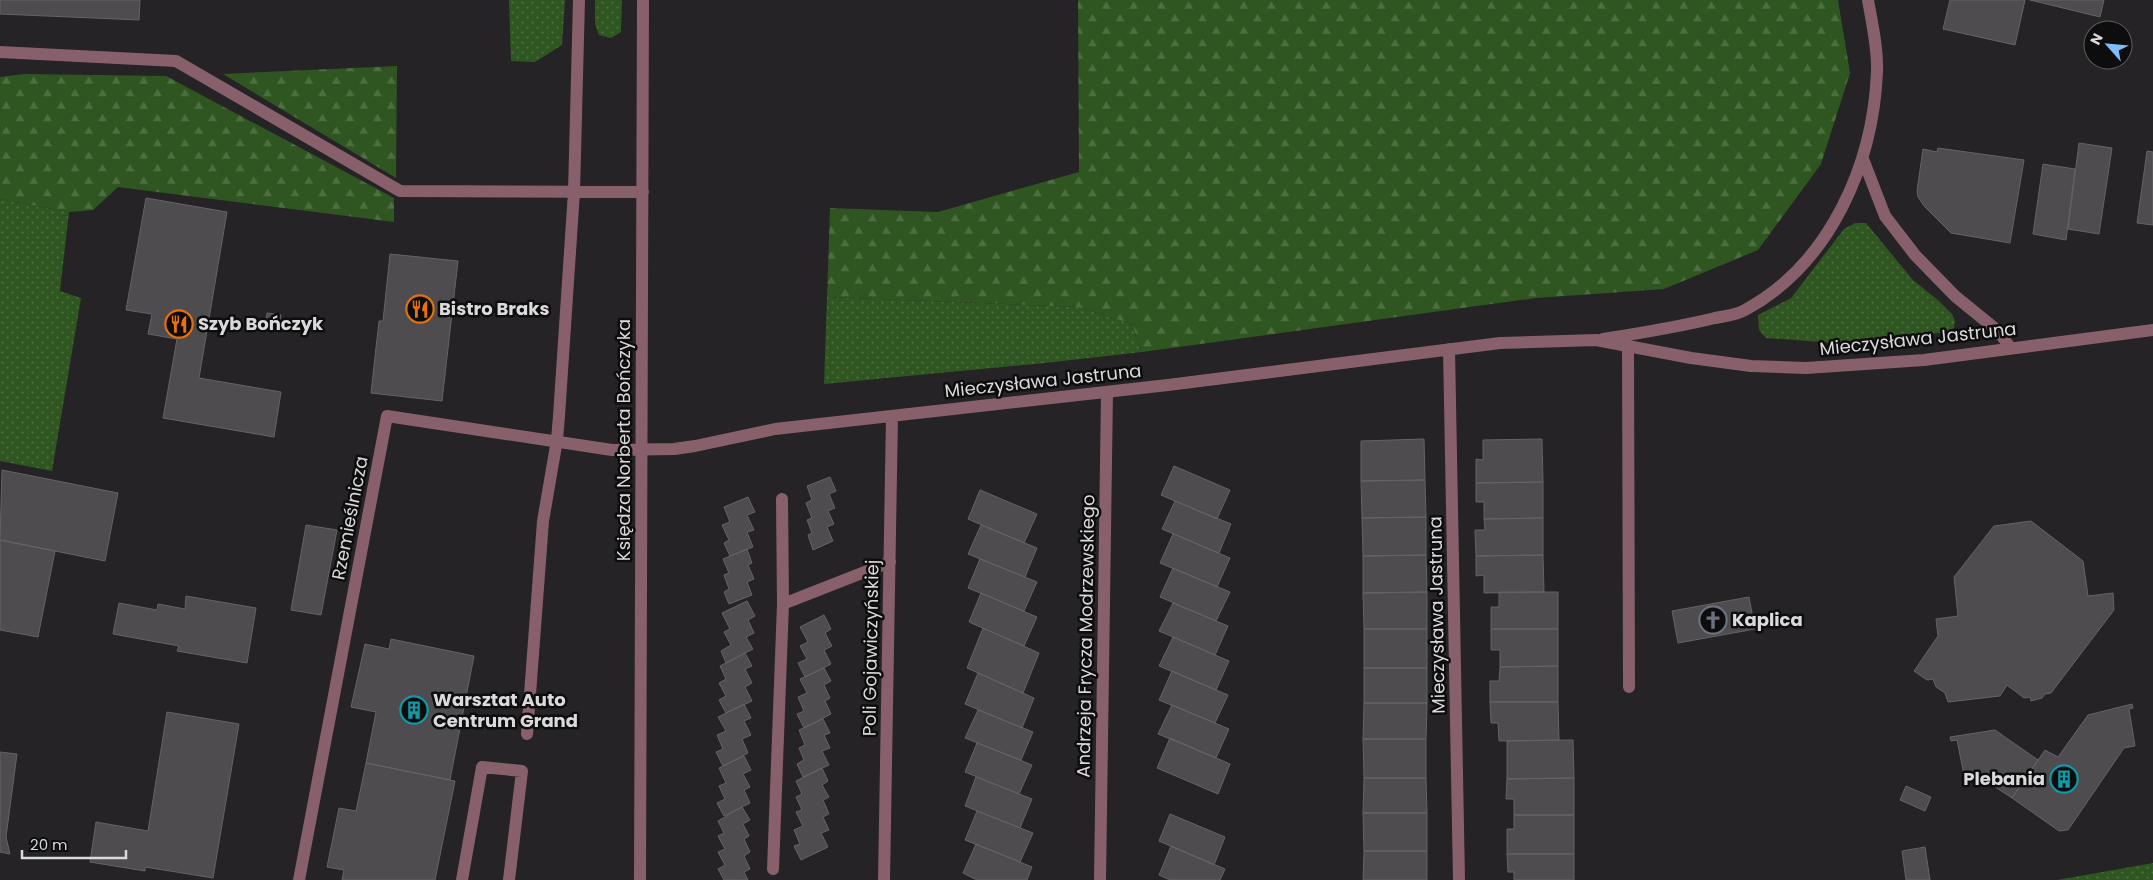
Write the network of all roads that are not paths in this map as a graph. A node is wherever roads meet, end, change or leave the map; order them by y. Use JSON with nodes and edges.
{"nodes":[{"id":1,"x":579,"y":0,"type":"edge"},
{"id":2,"x":643,"y":0,"type":"edge"},
{"id":3,"x":1868,"y":0,"type":"edge"},
{"id":4,"x":0,"y":52,"type":"edge"},
{"id":5,"x":1863,"y":159,"type":"junction"},
{"id":6,"x":574,"y":192,"type":"junction"},
{"id":7,"x":642,"y":192,"type":"junction"},
{"id":8,"x":2153,"y":330,"type":"edge"},
{"id":9,"x":1596,"y":340,"type":"junction"},
{"id":10,"x":1628,"y":346,"type":"junction"},
{"id":11,"x":2010,"y":347,"type":"junction"},
{"id":12,"x":1449,"y":349,"type":"junction"},
{"id":13,"x":1107,"y":392,"type":"junction"},
{"id":14,"x":892,"y":416,"type":"junction"},
{"id":15,"x":557,"y":440,"type":"junction"},
{"id":16,"x":642,"y":450,"type":"junction"},
{"id":17,"x":782,"y":499,"type":"dead end"},
{"id":18,"x":890,"y":562,"type":"junction"},
{"id":19,"x":783,"y":604,"type":"junction"},
{"id":20,"x":1629,"y":688,"type":"dead end"},
{"id":21,"x":527,"y":734,"type":"dead end"},
{"id":22,"x":773,"y":869,"type":"dead end"},
{"id":23,"x":299,"y":880,"type":"edge"},
{"id":24,"x":462,"y":880,"type":"edge"},
{"id":25,"x":509,"y":880,"type":"edge"},
{"id":26,"x":640,"y":880,"type":"edge"},
{"id":27,"x":884,"y":880,"type":"edge"},
{"id":28,"x":1100,"y":880,"type":"edge"},
{"id":29,"x":1459,"y":880,"type":"edge"}],
"edges":[{"from":1,"to":6,"type":"street"},
{"from":2,"to":7,"type":"street","name":"Księdza Norberta Bończyka"},
{"from":3,"to":5,"type":"street"},
{"from":4,"to":6,"type":"street"},
{"from":5,"to":9,"type":"street"},
{"from":5,"to":11,"type":"street"},
{"from":6,"to":7,"type":"street"},
{"from":6,"to":15,"type":"street"},
{"from":7,"to":16,"type":"street","name":"Księdza Norberta Bończyka"},
{"from":8,"to":11,"type":"street","name":"Mieczysława Jastruna"},
{"from":9,"to":10,"type":"street","name":"Mieczysława Jastruna"},
{"from":9,"to":12,"type":"street","name":"Mieczysława Jastruna"},
{"from":10,"to":11,"type":"street","name":"Mieczysława Jastruna"},
{"from":10,"to":20,"type":"street"},
{"from":12,"to":13,"type":"street","name":"Mieczysława Jastruna"},
{"from":12,"to":29,"type":"street","name":"Mieczysława Jastruna"},
{"from":13,"to":14,"type":"street","name":"Mieczysława Jastruna"},
{"from":13,"to":28,"type":"street","name":"Andrzeja Frycza Modrzewskiego"},
{"from":14,"to":16,"type":"street","name":"Mieczysława Jastruna"},
{"from":14,"to":18,"type":"street","name":"Poli Gojawiczyńskiej"},
{"from":15,"to":16,"type":"street","name":"Rzemieślnicza"},
{"from":15,"to":21,"type":"street"},
{"from":15,"to":23,"type":"street","name":"Rzemieślnicza"},
{"from":16,"to":26,"type":"street","name":"Księdza Norberta Bończyka"},
{"from":17,"to":19,"type":"street"},
{"from":18,"to":19,"type":"street"},
{"from":18,"to":27,"type":"street","name":"Poli Gojawiczyńskiej"},
{"from":19,"to":22,"type":"street"},
{"from":24,"to":25,"type":"street"}]}
